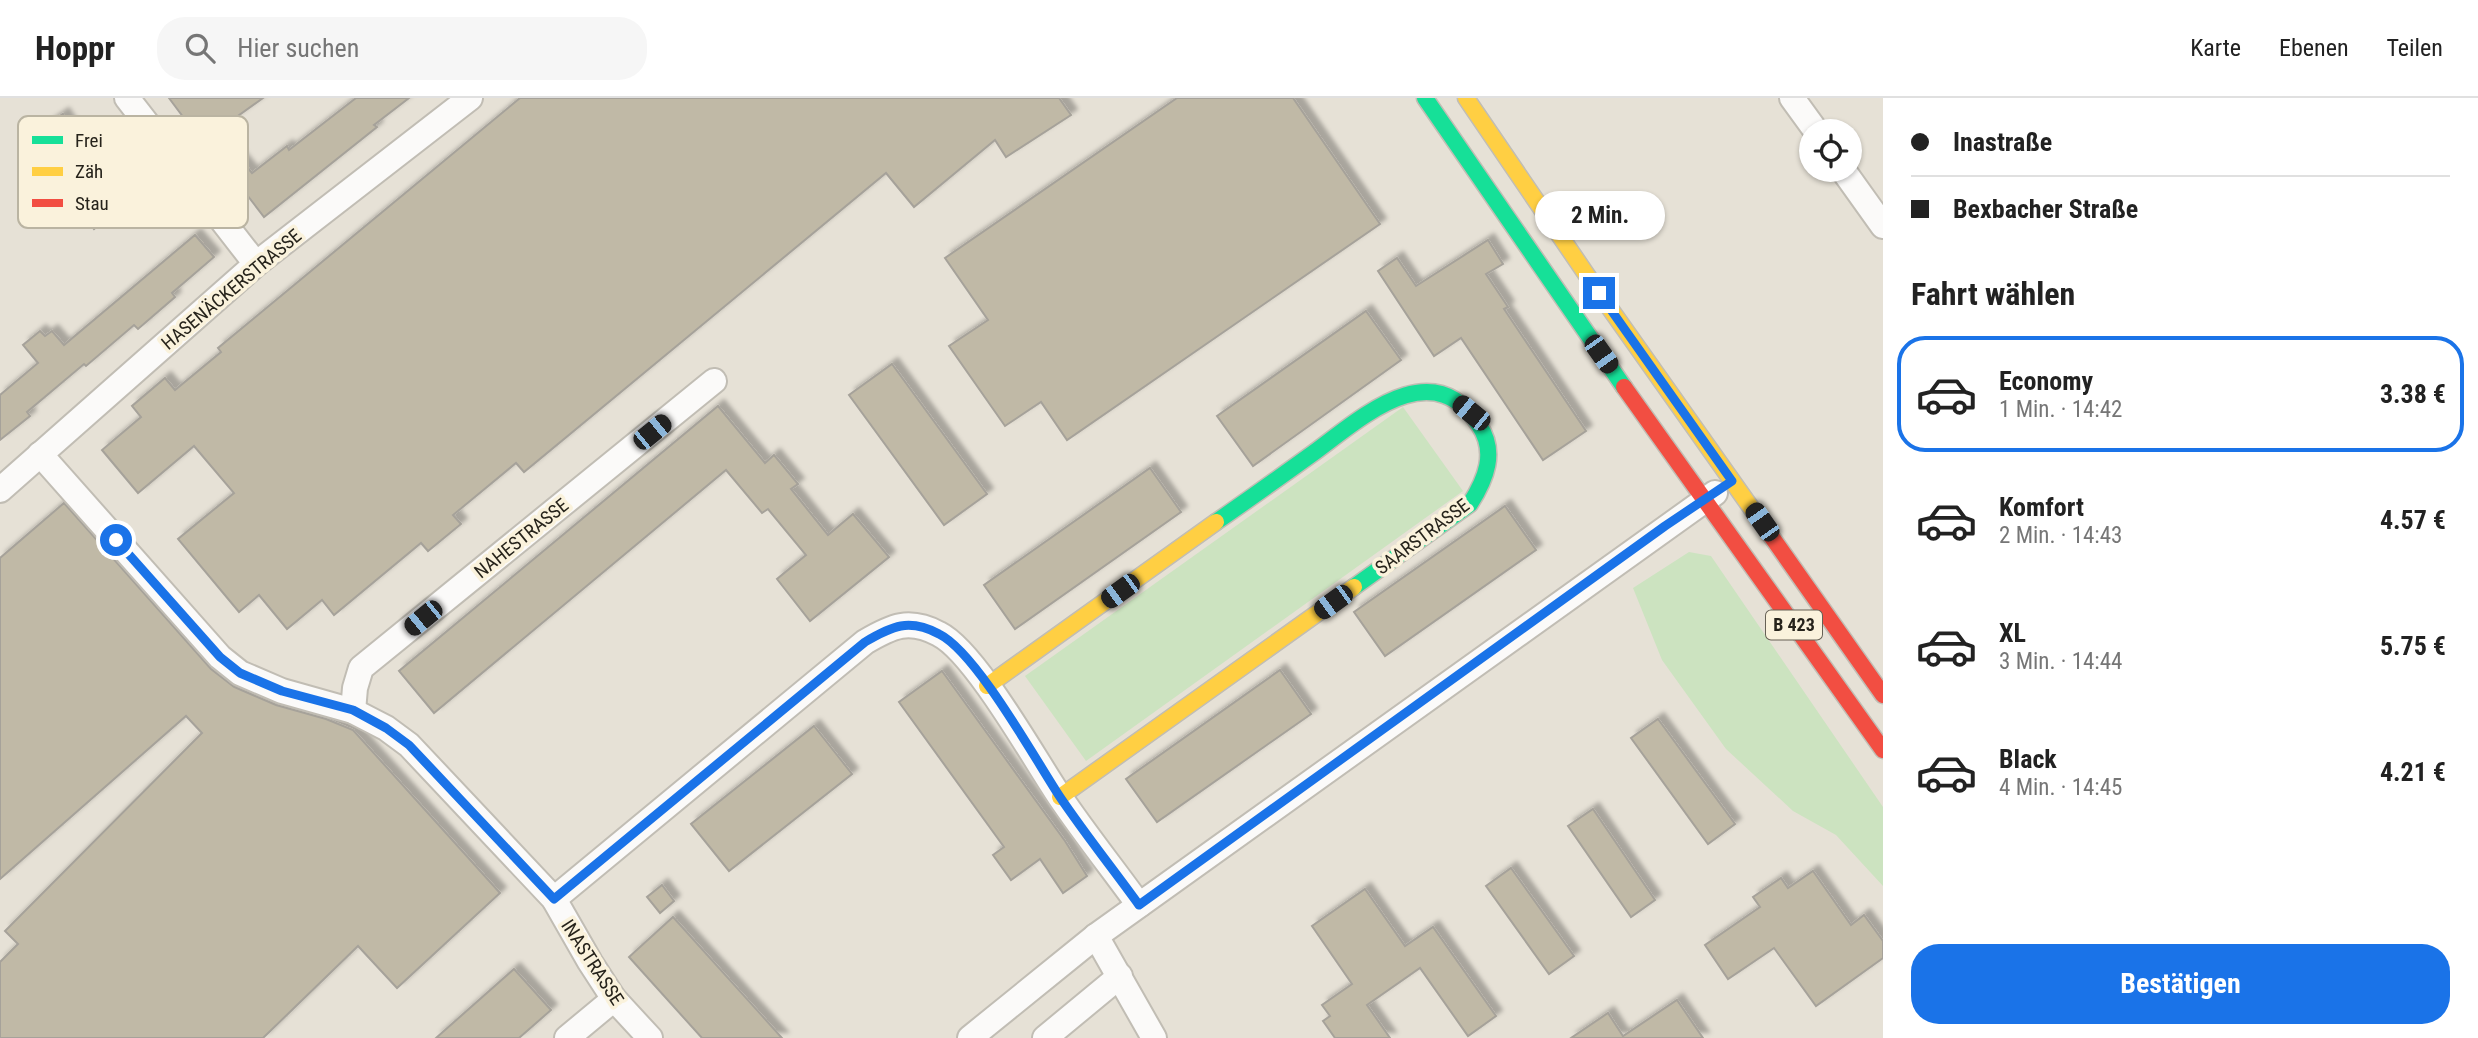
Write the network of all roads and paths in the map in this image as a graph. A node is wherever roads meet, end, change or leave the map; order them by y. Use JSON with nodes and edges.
{"nodes":[{"id":1,"x":127,"y":98,"type":"edge"},
{"id":2,"x":470,"y":98,"type":"edge"},
{"id":3,"x":1425,"y":98,"type":"edge"},
{"id":4,"x":1466,"y":98,"type":"edge"},
{"id":5,"x":1792,"y":98,"type":"edge"},
{"id":6,"x":141,"y":116,"type":"edge"},
{"id":7,"x":1807,"y":119,"type":"edge"},
{"id":8,"x":1852,"y":182,"type":"edge"},
{"id":9,"x":1883,"y":226,"type":"edge"},
{"id":10,"x":228,"y":228,"type":"edge"},
{"id":11,"x":256,"y":264,"type":"junction"},
{"id":12,"x":714,"y":381,"type":"dead end"},
{"id":13,"x":40,"y":454,"type":"junction"},
{"id":14,"x":1732,"y":481,"type":"junction"},
{"id":15,"x":0,"y":490,"type":"edge"},
{"id":16,"x":1704,"y":500,"type":"junction"},
{"id":17,"x":987,"y":686,"type":"junction"},
{"id":18,"x":1883,"y":695,"type":"edge"},
{"id":19,"x":353,"y":710,"type":"junction"},
{"id":20,"x":1883,"y":750,"type":"edge"},
{"id":21,"x":1060,"y":797,"type":"junction"},
{"id":22,"x":554,"y":899,"type":"junction"},
{"id":23,"x":1139,"y":905,"type":"junction"},
{"id":24,"x":1096,"y":936,"type":"junction"},
{"id":25,"x":1120,"y":976,"type":"junction"},
{"id":26,"x":614,"y":999,"type":"junction"},
{"id":27,"x":568,"y":1038,"type":"edge"},
{"id":28,"x":650,"y":1038,"type":"edge"},
{"id":29,"x":970,"y":1038,"type":"edge"},
{"id":30,"x":1045,"y":1038,"type":"edge"},
{"id":31,"x":1154,"y":1038,"type":"edge"}],
"edges":[{"from":1,"to":6,"type":"street"},
{"from":2,"to":11,"type":"street","name":"HASENÄCKERSTRASSE"},
{"from":3,"to":16,"type":"main road","number":"B 423"},
{"from":4,"to":14,"type":"main road","number":"B 423"},
{"from":5,"to":7,"type":"street"},
{"from":8,"to":9,"type":"street"},
{"from":10,"to":11,"type":"street"},
{"from":11,"to":13,"type":"street","name":"HASENÄCKERSTRASSE"},
{"from":12,"to":19,"type":"street","name":"NAHESTRASSE"},
{"from":13,"to":15,"type":"street","name":"HASENÄCKERSTRASSE"},
{"from":13,"to":19,"type":"street","name":"INASTRASSE"},
{"from":14,"to":16,"type":"street"},
{"from":14,"to":18,"type":"main road","number":"B 423"},
{"from":16,"to":20,"type":"main road","number":"B 423"},
{"from":16,"to":23,"type":"street"},
{"from":17,"to":21,"type":"street"},
{"from":17,"to":21,"type":"main road","name":"SAARSTRASSE"},
{"from":17,"to":22,"type":"street"},
{"from":19,"to":22,"type":"street","name":"INASTRASSE"},
{"from":21,"to":23,"type":"street"},
{"from":22,"to":26,"type":"street","name":"INASTRASSE"},
{"from":23,"to":24,"type":"street"},
{"from":24,"to":25,"type":"street"},
{"from":24,"to":29,"type":"street"},
{"from":25,"to":30,"type":"street"},
{"from":25,"to":31,"type":"street"},
{"from":26,"to":27,"type":"street"},
{"from":26,"to":28,"type":"street","name":"INASTRASSE"}]}
